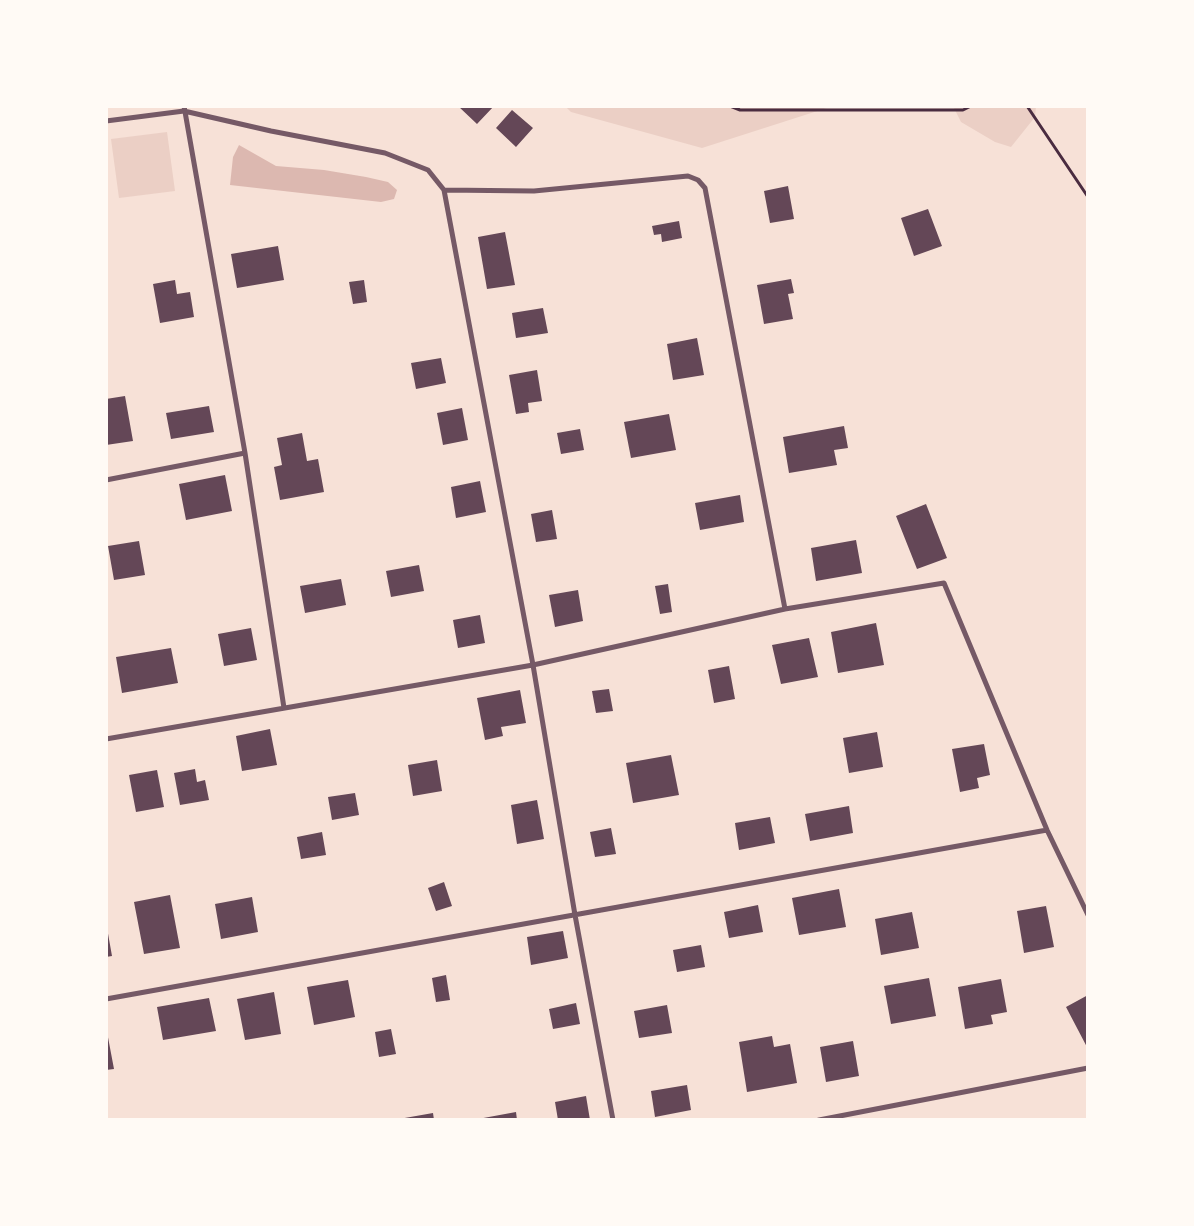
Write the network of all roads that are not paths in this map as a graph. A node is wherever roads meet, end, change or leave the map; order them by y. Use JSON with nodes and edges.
{"nodes":[{"id":1,"x":184,"y":109,"type":"edge"},
{"id":2,"x":106,"y":121,"type":"edge"},
{"id":3,"x":444,"y":190,"type":"junction"},
{"id":4,"x":245,"y":453,"type":"junction"},
{"id":5,"x":106,"y":480,"type":"edge"},
{"id":6,"x":785,"y":609,"type":"junction"},
{"id":7,"x":533,"y":665,"type":"junction"},
{"id":8,"x":284,"y":708,"type":"junction"},
{"id":9,"x":106,"y":739,"type":"edge"},
{"id":10,"x":1047,"y":830,"type":"junction"},
{"id":11,"x":576,"y":914,"type":"junction"},
{"id":12,"x":1088,"y":915,"type":"edge"},
{"id":13,"x":106,"y":999,"type":"edge"},
{"id":14,"x":1088,"y":1068,"type":"edge"},
{"id":15,"x":613,"y":1120,"type":"edge"},
{"id":16,"x":819,"y":1120,"type":"edge"}],
"edges":[{"from":1,"to":2,"type":"street"},
{"from":1,"to":3,"type":"street"},
{"from":1,"to":4,"type":"street"},
{"from":3,"to":6,"type":"street"},
{"from":3,"to":7,"type":"street"},
{"from":4,"to":5,"type":"street"},
{"from":4,"to":8,"type":"street"},
{"from":6,"to":7,"type":"street"},
{"from":6,"to":10,"type":"street"},
{"from":7,"to":8,"type":"street"},
{"from":7,"to":11,"type":"street"},
{"from":8,"to":9,"type":"street"},
{"from":10,"to":11,"type":"street"},
{"from":10,"to":12,"type":"street"},
{"from":11,"to":13,"type":"street"},
{"from":11,"to":15,"type":"street"},
{"from":14,"to":16,"type":"street"}]}
